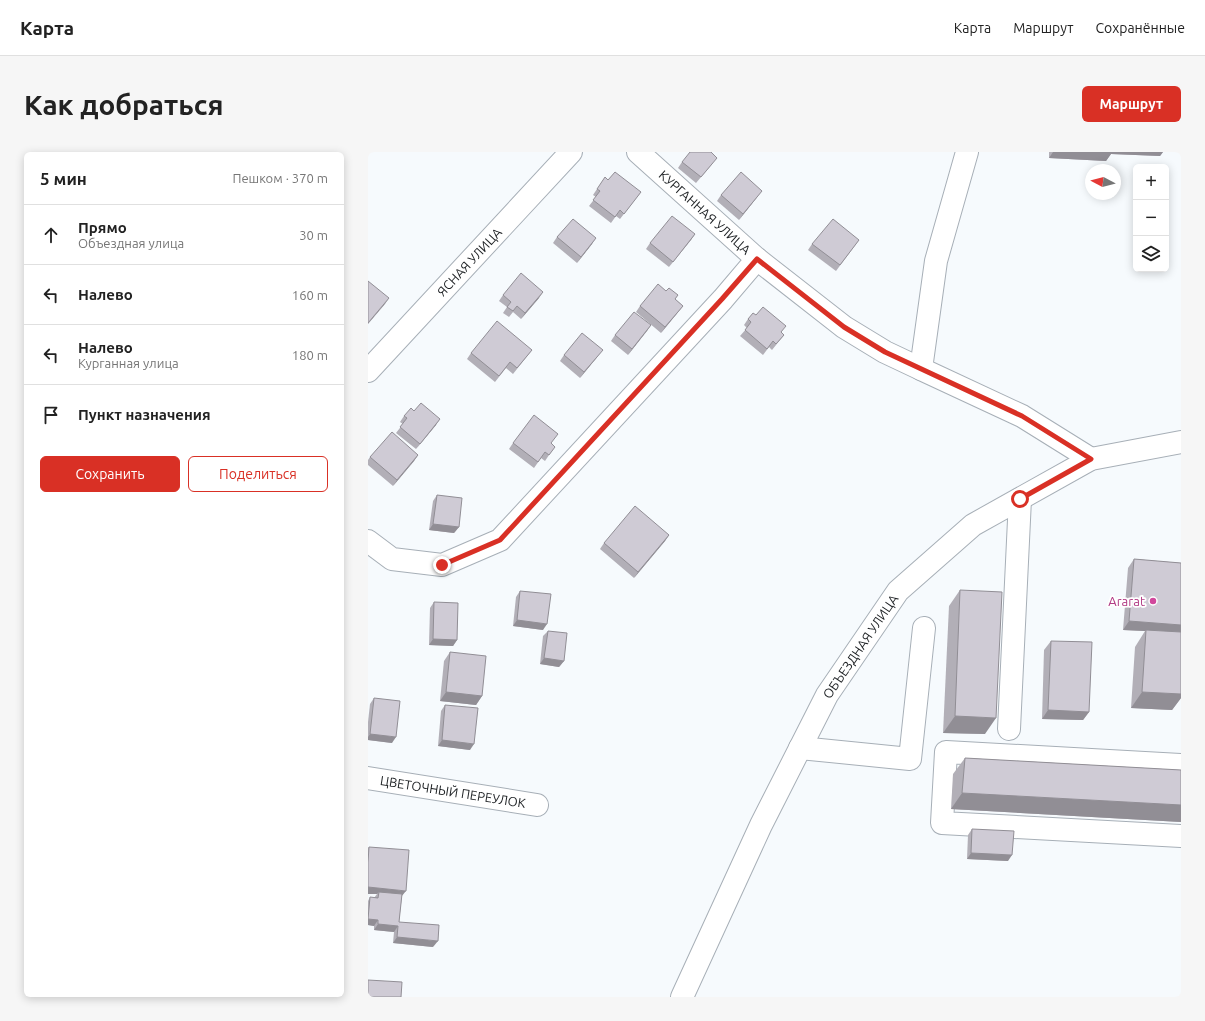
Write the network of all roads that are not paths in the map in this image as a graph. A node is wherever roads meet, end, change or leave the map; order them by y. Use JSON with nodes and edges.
{"nodes":[{"id":1,"x":571,"y":152,"type":"edge"},
{"id":2,"x":638,"y":152,"type":"edge"},
{"id":3,"x":967,"y":152,"type":"edge"},
{"id":4,"x":757,"y":259,"type":"junction"},
{"id":5,"x":922,"y":369,"type":"junction"},
{"id":6,"x":368,"y":371,"type":"edge"},
{"id":7,"x":1181,"y":442,"type":"edge"},
{"id":8,"x":1091,"y":459,"type":"junction"},
{"id":9,"x":1020,"y":499,"type":"junction"},
{"id":10,"x":368,"y":541,"type":"edge"},
{"id":11,"x":924,"y":628,"type":"dead end"},
{"id":12,"x":1009,"y":729,"type":"dead end"},
{"id":13,"x":800,"y":748,"type":"junction"},
{"id":14,"x":1181,"y":765,"type":"edge"},
{"id":15,"x":368,"y":778,"type":"edge"},
{"id":16,"x":537,"y":805,"type":"dead end"},
{"id":17,"x":1181,"y":836,"type":"edge"},
{"id":18,"x":682,"y":997,"type":"edge"}],
"edges":[{"from":1,"to":6,"type":"street","name":"ЯСНАЯ УЛИЦА"},
{"from":2,"to":4,"type":"street","name":"КУРГАННАЯ УЛИЦА"},
{"from":3,"to":5,"type":"street"},
{"from":4,"to":5,"type":"street"},
{"from":4,"to":10,"type":"street","name":"КУРГАННАЯ УЛИЦА"},
{"from":5,"to":8,"type":"street"},
{"from":7,"to":8,"type":"street","name":"ОБЪЕЗДНАЯ УЛИЦА"},
{"from":8,"to":9,"type":"street","name":"ОБЪЕЗДНАЯ УЛИЦА"},
{"from":9,"to":12,"type":"street"},
{"from":9,"to":13,"type":"street","name":"ОБЪЕЗДНАЯ УЛИЦА"},
{"from":11,"to":13,"type":"street"},
{"from":13,"to":18,"type":"street","name":"ОБЪЕЗДНАЯ УЛИЦА"},
{"from":14,"to":17,"type":"street"},
{"from":15,"to":16,"type":"street","name":"ЦВЕТОЧНЫЙ ПЕРЕУЛОК"}]}
